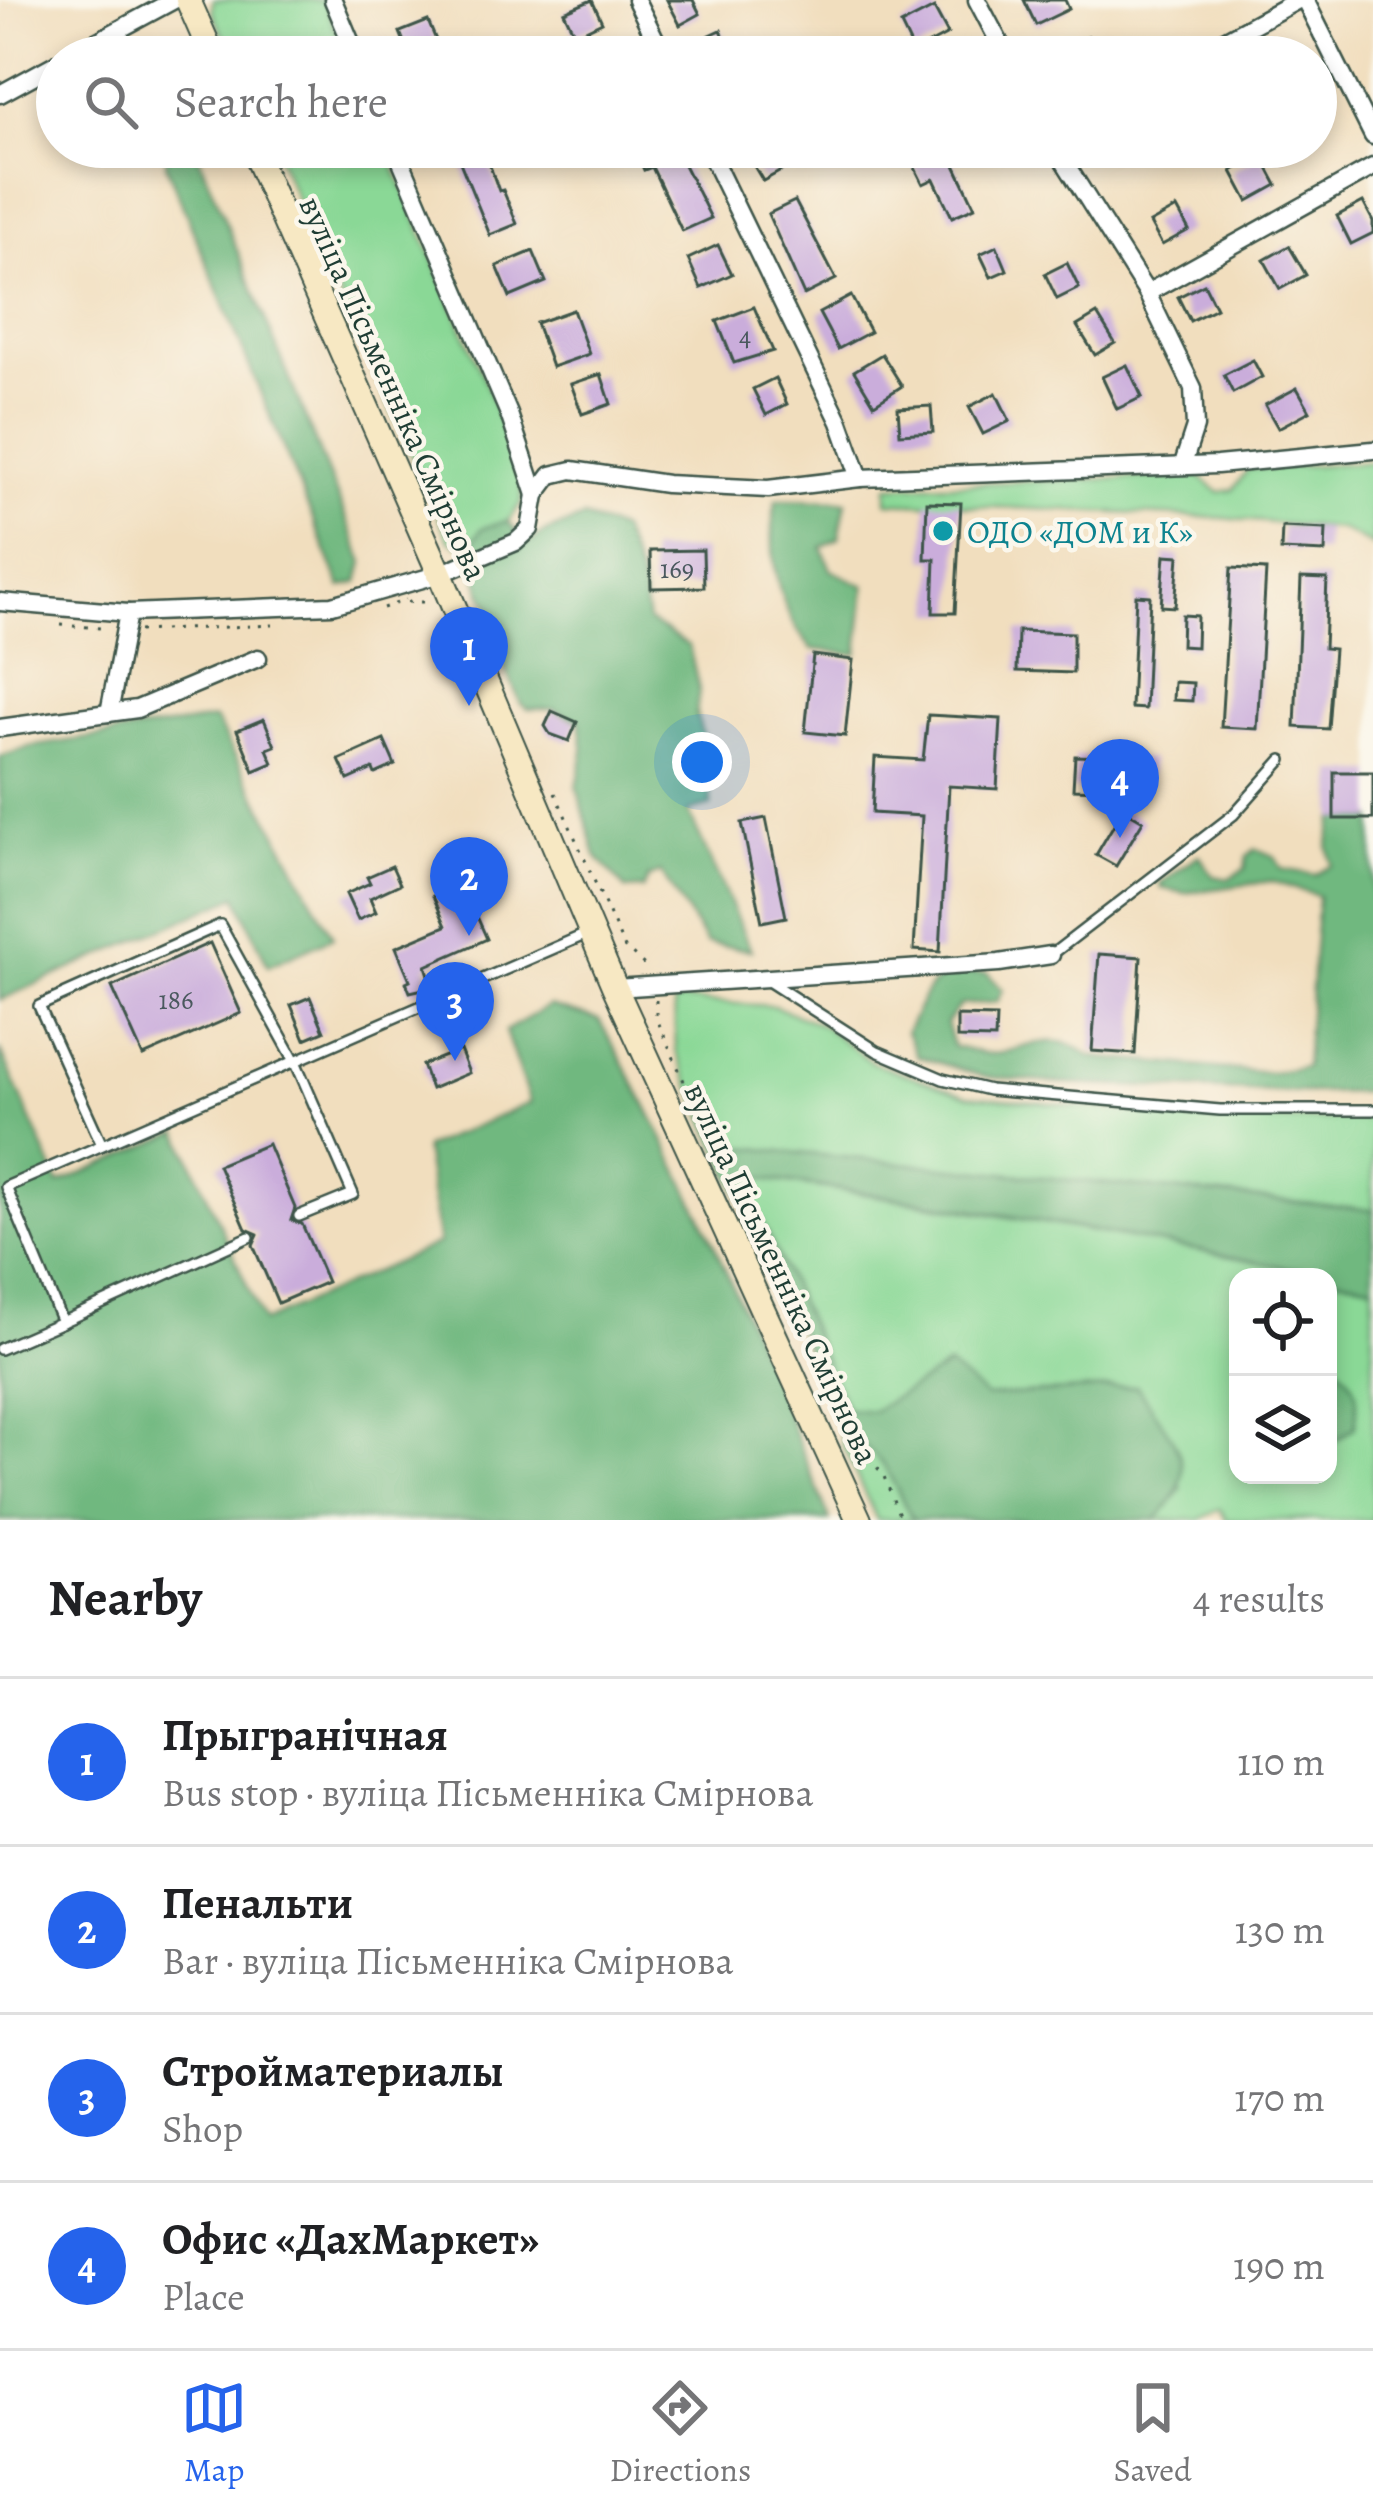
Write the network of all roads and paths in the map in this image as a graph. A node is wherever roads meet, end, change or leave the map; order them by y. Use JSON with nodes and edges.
{"nodes":[{"id":1,"x":174,"y":0,"type":"edge"},
{"id":2,"x":188,"y":0,"type":"edge"},
{"id":3,"x":333,"y":0,"type":"edge"},
{"id":4,"x":636,"y":0,"type":"edge"},
{"id":5,"x":977,"y":0,"type":"edge"},
{"id":6,"x":1301,"y":0,"type":"edge"},
{"id":7,"x":107,"y":36,"type":"edge"},
{"id":8,"x":204,"y":36,"type":"edge"},
{"id":9,"x":348,"y":36,"type":"edge"},
{"id":10,"x":654,"y":36,"type":"edge"},
{"id":11,"x":996,"y":36,"type":"edge"},
{"id":12,"x":1233,"y":36,"type":"edge"},
{"id":13,"x":1320,"y":36,"type":"edge"},
{"id":14,"x":1337,"y":68,"type":"edge"},
{"id":15,"x":36,"y":74,"type":"edge"},
{"id":16,"x":0,"y":94,"type":"edge"},
{"id":17,"x":1373,"y":136,"type":"edge"},
{"id":18,"x":1373,"y":167,"type":"edge"},
{"id":19,"x":261,"y":168,"type":"edge"},
{"id":20,"x":404,"y":168,"type":"edge"},
{"id":21,"x":717,"y":168,"type":"edge"},
{"id":22,"x":1068,"y":168,"type":"edge"},
{"id":23,"x":1147,"y":293,"type":"junction"},
{"id":24,"x":1373,"y":450,"type":"edge"},
{"id":25,"x":1183,"y":464,"type":"junction"},
{"id":26,"x":860,"y":478,"type":"junction"},
{"id":27,"x":536,"y":496,"type":"junction"},
{"id":28,"x":440,"y":574,"type":"junction"},
{"id":29,"x":0,"y":602,"type":"edge"},
{"id":30,"x":128,"y":613,"type":"junction"},
{"id":31,"x":258,"y":658,"type":"dead end"},
{"id":32,"x":109,"y":713,"type":"junction"},
{"id":33,"x":0,"y":728,"type":"edge"},
{"id":34,"x":1282,"y":760,"type":"dead end"},
{"id":35,"x":549,"y":780,"type":"dead end"},
{"id":36,"x":591,"y":932,"type":"junction"},
{"id":37,"x":1051,"y":955,"type":"joint"},
{"id":38,"x":761,"y":976,"type":"junction"},
{"id":39,"x":656,"y":985,"type":"junction"},
{"id":40,"x":615,"y":988,"type":"junction"},
{"id":41,"x":295,"y":1061,"type":"junction"},
{"id":42,"x":1373,"y":1110,"type":"edge"},
{"id":43,"x":102,"y":1145,"type":"junction"},
{"id":44,"x":299,"y":1216,"type":"dead end"},
{"id":45,"x":249,"y":1237,"type":"dead end"},
{"id":46,"x":756,"y":1246,"type":"dead end"},
{"id":47,"x":62,"y":1322,"type":"junction"},
{"id":48,"x":0,"y":1349,"type":"edge"},
{"id":49,"x":829,"y":1414,"type":"dead end"},
{"id":50,"x":859,"y":1520,"type":"edge"},
{"id":51,"x":901,"y":1520,"type":"edge"}],
"edges":[{"from":1,"to":7,"type":"street"},
{"from":2,"to":8,"type":"main road"},
{"from":3,"to":9,"type":"street"},
{"from":4,"to":10,"type":"street"},
{"from":5,"to":11,"type":"street"},
{"from":6,"to":12,"type":"street"},
{"from":6,"to":13,"type":"street"},
{"from":14,"to":17,"type":"street"},
{"from":15,"to":16,"type":"street"},
{"from":18,"to":23,"type":"street"},
{"from":19,"to":28,"type":"main road","name":"вуліца Пісьменніка Смірнова"},
{"from":20,"to":27,"type":"street"},
{"from":21,"to":26,"type":"street"},
{"from":22,"to":23,"type":"street"},
{"from":23,"to":25,"type":"street"},
{"from":24,"to":25,"type":"street"},
{"from":25,"to":26,"type":"street"},
{"from":26,"to":27,"type":"street"},
{"from":27,"to":28,"type":"street"},
{"from":28,"to":30,"type":"street"},
{"from":28,"to":36,"type":"main road","name":"вуліца Пісьменніка Смірнова"},
{"from":29,"to":30,"type":"street"},
{"from":30,"to":32,"type":"street"},
{"from":31,"to":32,"type":"street"},
{"from":32,"to":33,"type":"street"},
{"from":34,"to":37,"type":"lane"},
{"from":35,"to":39,"type":"path"},
{"from":36,"to":40,"type":"main road","name":"вуліца Пісьменніка Смірнова"},
{"from":36,"to":41,"type":"lane"},
{"from":37,"to":38,"type":"street"},
{"from":38,"to":39,"type":"street"},
{"from":38,"to":42,"type":"lane"},
{"from":39,"to":40,"type":"street"},
{"from":39,"to":46,"type":"path"},
{"from":40,"to":50,"type":"main road","name":"вуліца Пісьменніка Смірнова"},
{"from":41,"to":43,"type":"lane"},
{"from":41,"to":43,"type":"lane"},
{"from":41,"to":44,"type":"lane"},
{"from":43,"to":47,"type":"lane"},
{"from":45,"to":47,"type":"lane"},
{"from":47,"to":48,"type":"lane"},
{"from":49,"to":51,"type":"path"}]}
